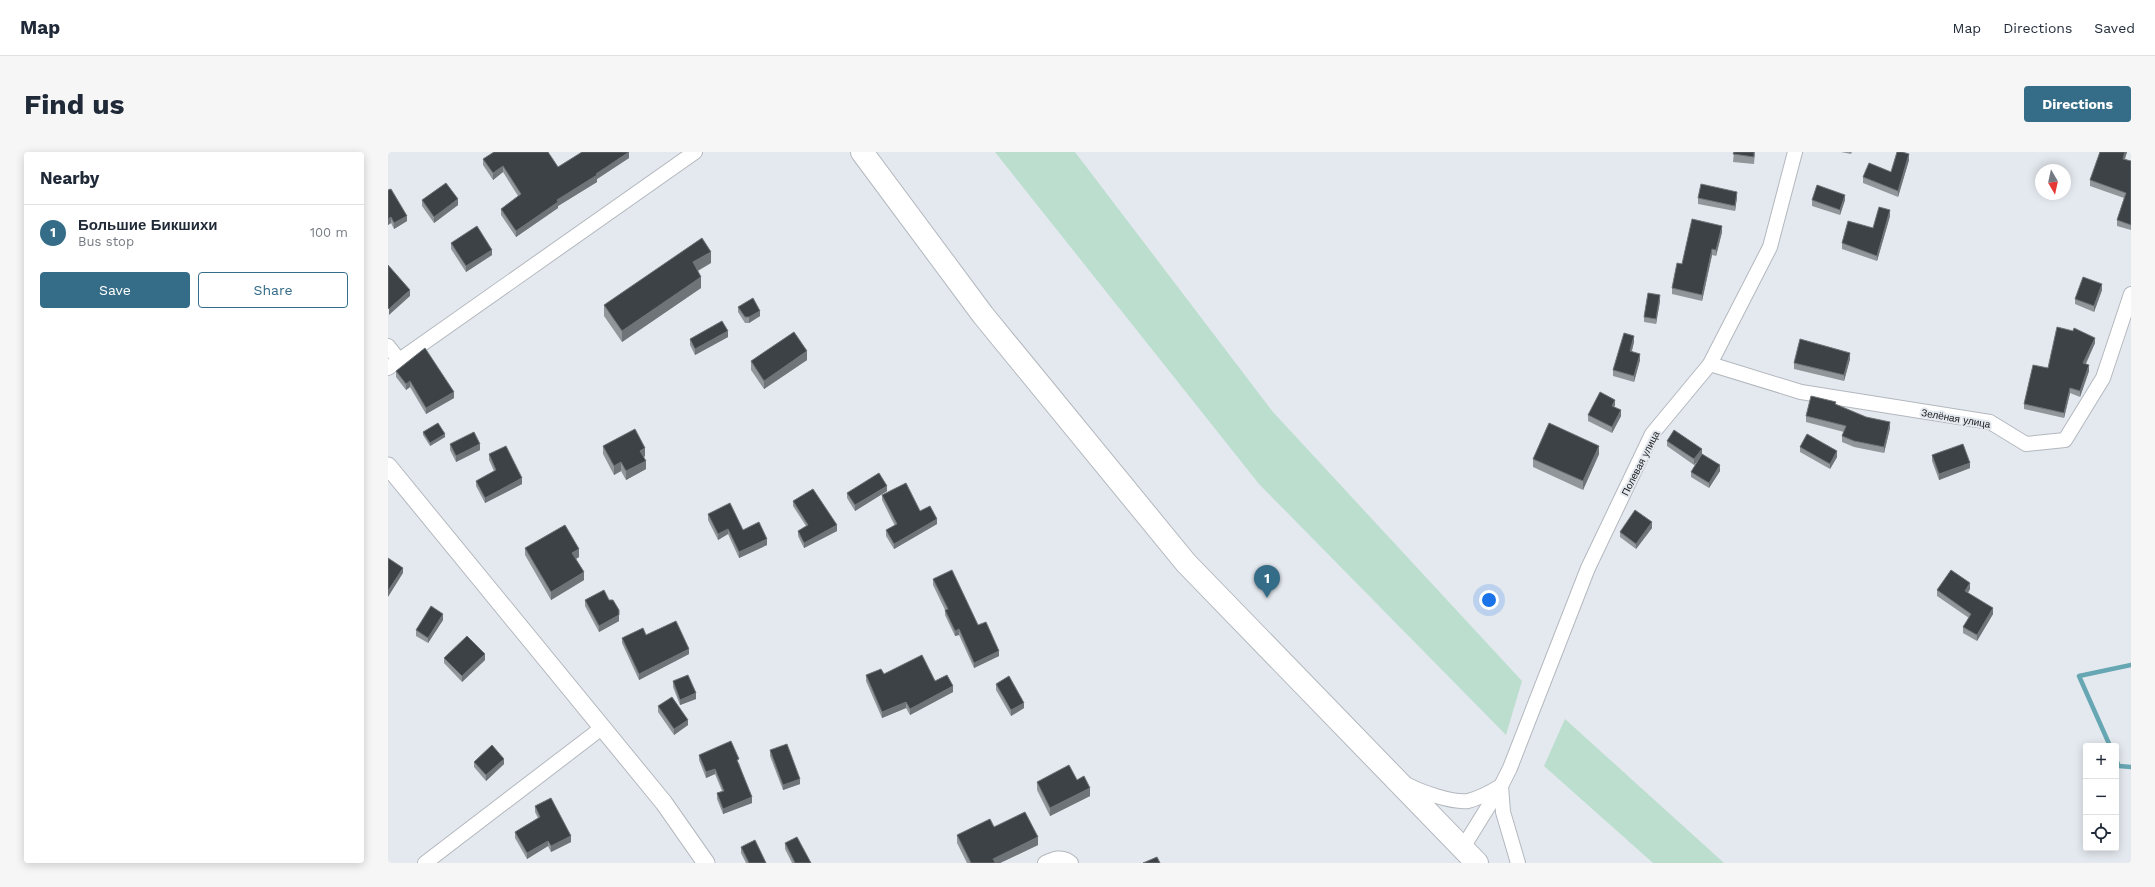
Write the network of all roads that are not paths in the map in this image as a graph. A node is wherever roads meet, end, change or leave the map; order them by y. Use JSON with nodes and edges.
{"nodes":[{"id":1,"x":695,"y":152,"type":"edge"},
{"id":2,"x":862,"y":152,"type":"edge"},
{"id":3,"x":1795,"y":152,"type":"edge"},
{"id":4,"x":2131,"y":294,"type":"edge"},
{"id":5,"x":388,"y":346,"type":"edge"},
{"id":6,"x":394,"y":364,"type":"edge"},
{"id":7,"x":1710,"y":364,"type":"junction"},
{"id":8,"x":388,"y":466,"type":"edge"},
{"id":9,"x":603,"y":727,"type":"junction"},
{"id":10,"x":1387,"y":773,"type":"junction"},
{"id":11,"x":1502,"y":786,"type":"junction"},
{"id":12,"x":1470,"y":856,"type":"edge"},
{"id":13,"x":1051,"y":861,"type":"edge"},
{"id":14,"x":425,"y":863,"type":"edge"},
{"id":15,"x":706,"y":863,"type":"edge"},
{"id":16,"x":1071,"y":863,"type":"edge"},
{"id":17,"x":1518,"y":863,"type":"edge"}],
"edges":[{"from":1,"to":6,"type":"street"},
{"from":2,"to":10,"type":"highway"},
{"from":3,"to":7,"type":"street","name":"Полевая улица"},
{"from":4,"to":7,"type":"street","name":"Зелёная улица"},
{"from":5,"to":6,"type":"street"},
{"from":7,"to":11,"type":"street","name":"Полевая улица"},
{"from":8,"to":9,"type":"street"},
{"from":9,"to":14,"type":"street"},
{"from":9,"to":15,"type":"street"},
{"from":10,"to":11,"type":"street"},
{"from":10,"to":12,"type":"highway"},
{"from":11,"to":12,"type":"street"},
{"from":11,"to":17,"type":"street"},
{"from":13,"to":16,"type":"street"}]}
